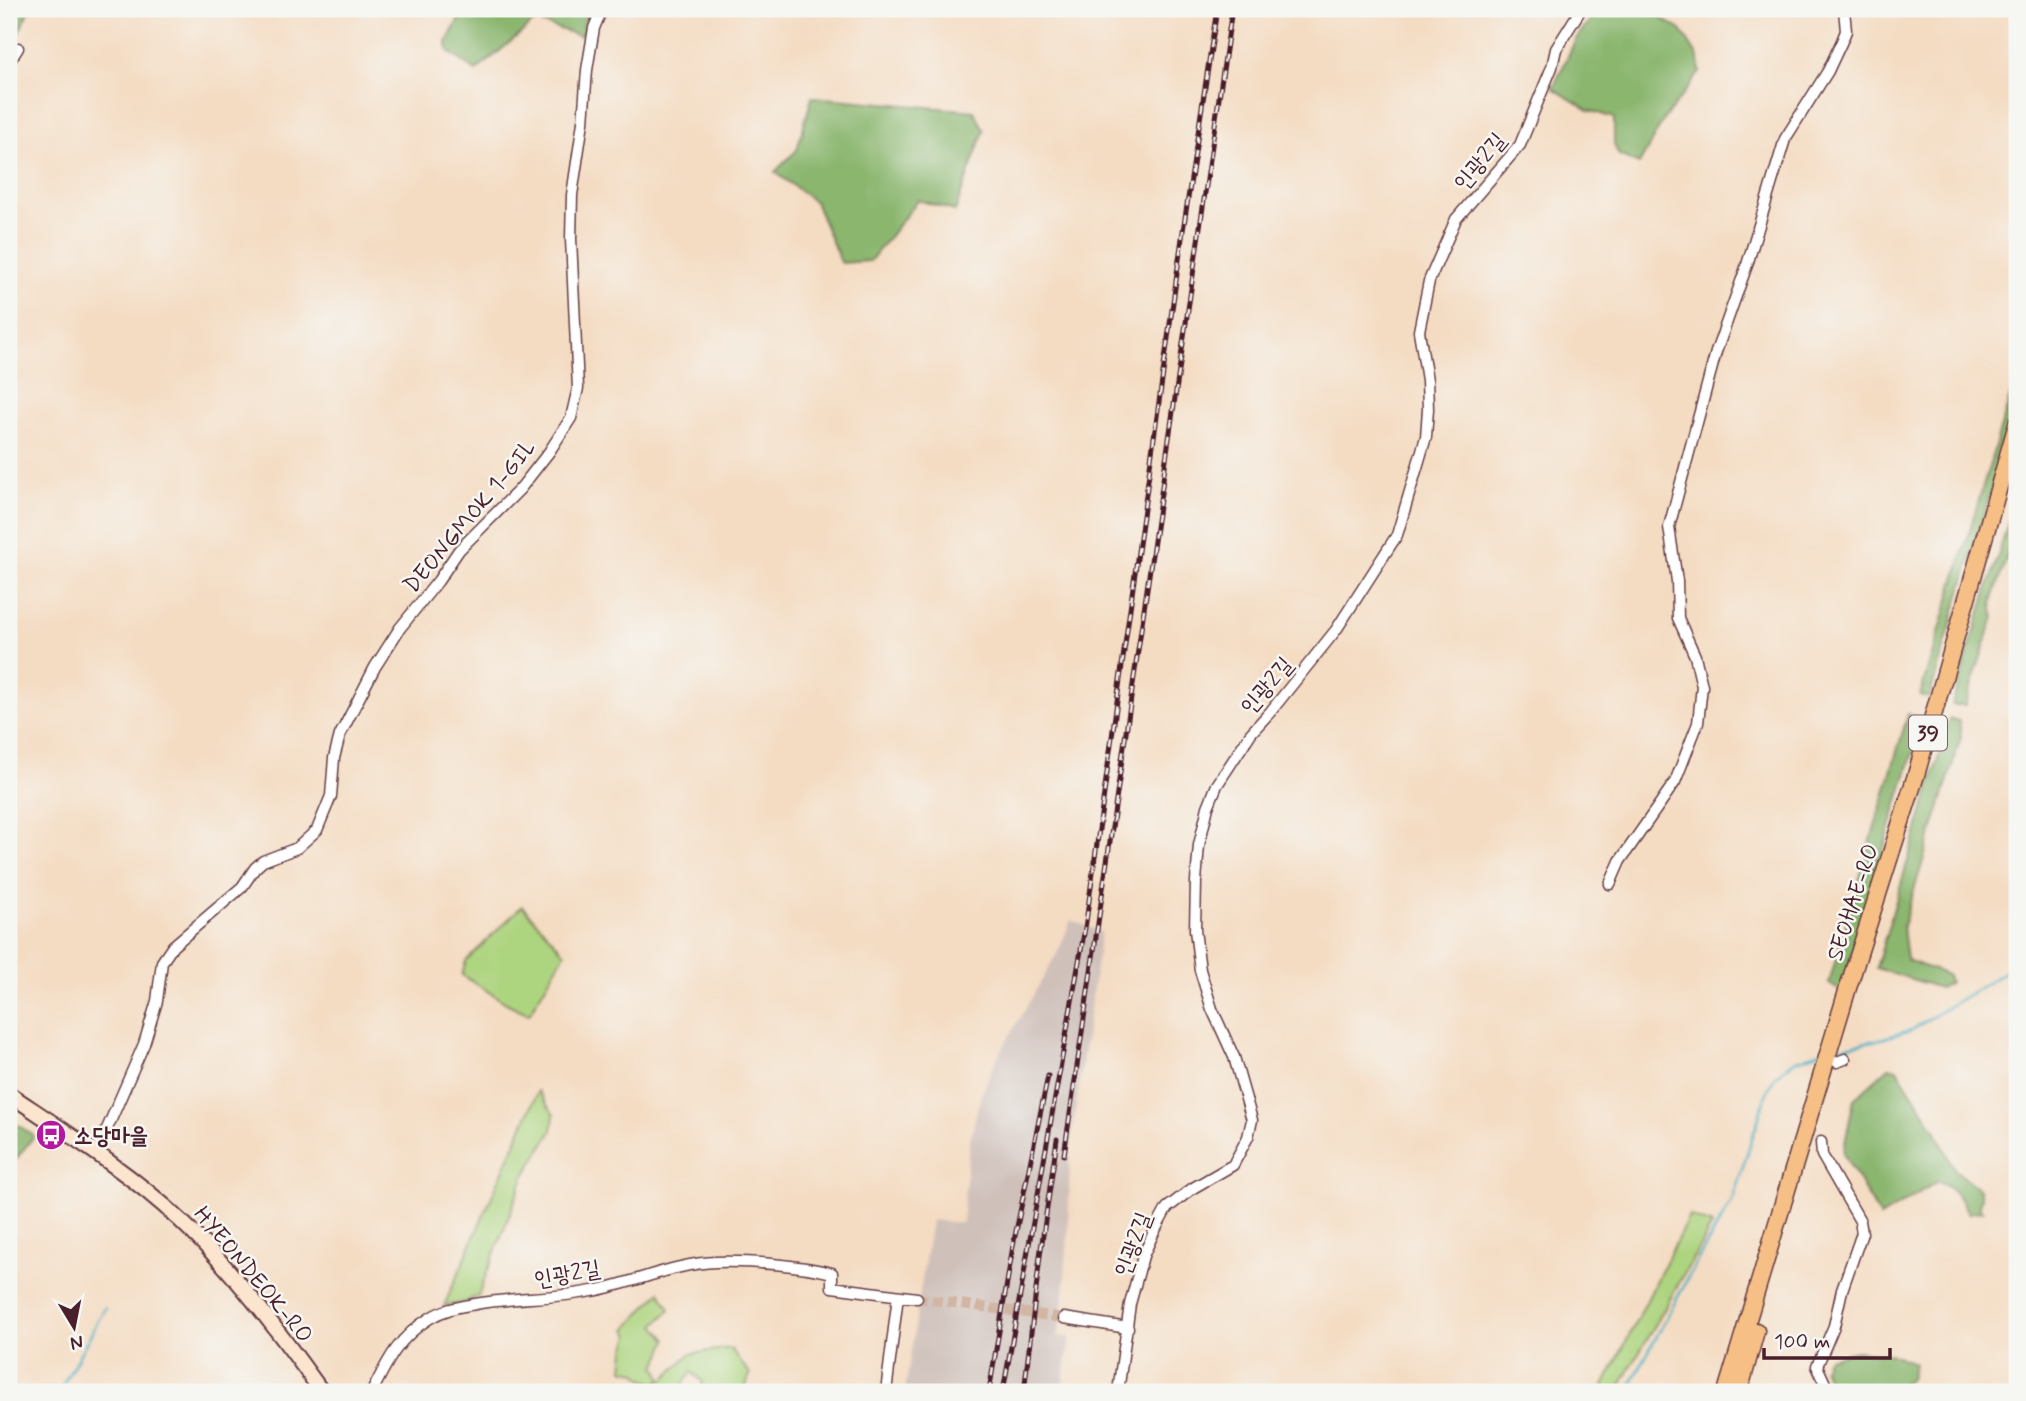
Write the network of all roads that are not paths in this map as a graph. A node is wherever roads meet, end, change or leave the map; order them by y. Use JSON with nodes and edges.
{"nodes":[{"id":1,"x":601,"y":9,"type":"edge"},
{"id":2,"x":1581,"y":9,"type":"edge"},
{"id":3,"x":1844,"y":9,"type":"edge"},
{"id":4,"x":18,"y":48,"type":"dead end"},
{"id":5,"x":9,"y":62,"type":"edge"},
{"id":6,"x":2017,"y":424,"type":"edge"},
{"id":7,"x":2017,"y":459,"type":"edge"},
{"id":8,"x":1610,"y":884,"type":"dead end"},
{"id":9,"x":1837,"y":1052,"type":"junction"},
{"id":10,"x":9,"y":1094,"type":"edge"},
{"id":11,"x":1821,"y":1142,"type":"dead end"},
{"id":12,"x":96,"y":1154,"type":"junction"},
{"id":13,"x":898,"y":1296,"type":"junction"},
{"id":14,"x":917,"y":1298,"type":"tunnel mouth"},
{"id":15,"x":1064,"y":1318,"type":"tunnel mouth"},
{"id":16,"x":1128,"y":1328,"type":"junction"},
{"id":17,"x":322,"y":1392,"type":"edge"},
{"id":18,"x":372,"y":1392,"type":"edge"},
{"id":19,"x":886,"y":1392,"type":"edge"},
{"id":20,"x":1118,"y":1392,"type":"edge"},
{"id":21,"x":1727,"y":1392,"type":"edge"},
{"id":22,"x":1739,"y":1392,"type":"edge"},
{"id":23,"x":1829,"y":1392,"type":"edge"}],
"edges":[{"from":1,"to":12,"type":"street","name":"DEONGMOK 1-GIL"},
{"from":2,"to":16,"type":"street","name":"인광2길"},
{"from":3,"to":8,"type":"street"},
{"from":4,"to":5,"type":"street"},
{"from":6,"to":9,"type":"main road","name":"SEOHAE-RO","number":"39"},
{"from":7,"to":9,"type":"main road","name":"SEOHAE-RO","number":"39"},
{"from":9,"to":21,"type":"main road","name":"SEOHAE-RO","number":"39"},
{"from":9,"to":22,"type":"main road","name":"SEOHAE-RO","number":"39"},
{"from":10,"to":12,"type":"main road","name":"HYEONDEOK-RO"},
{"from":11,"to":23,"type":"street"},
{"from":12,"to":17,"type":"main road","name":"HYEONDEOK-RO"},
{"from":13,"to":14,"type":"street","name":"인광2길"},
{"from":13,"to":18,"type":"street","name":"인광2길"},
{"from":13,"to":19,"type":"street"},
{"from":15,"to":16,"type":"street"},
{"from":16,"to":20,"type":"street","name":"인광2길"}]}
